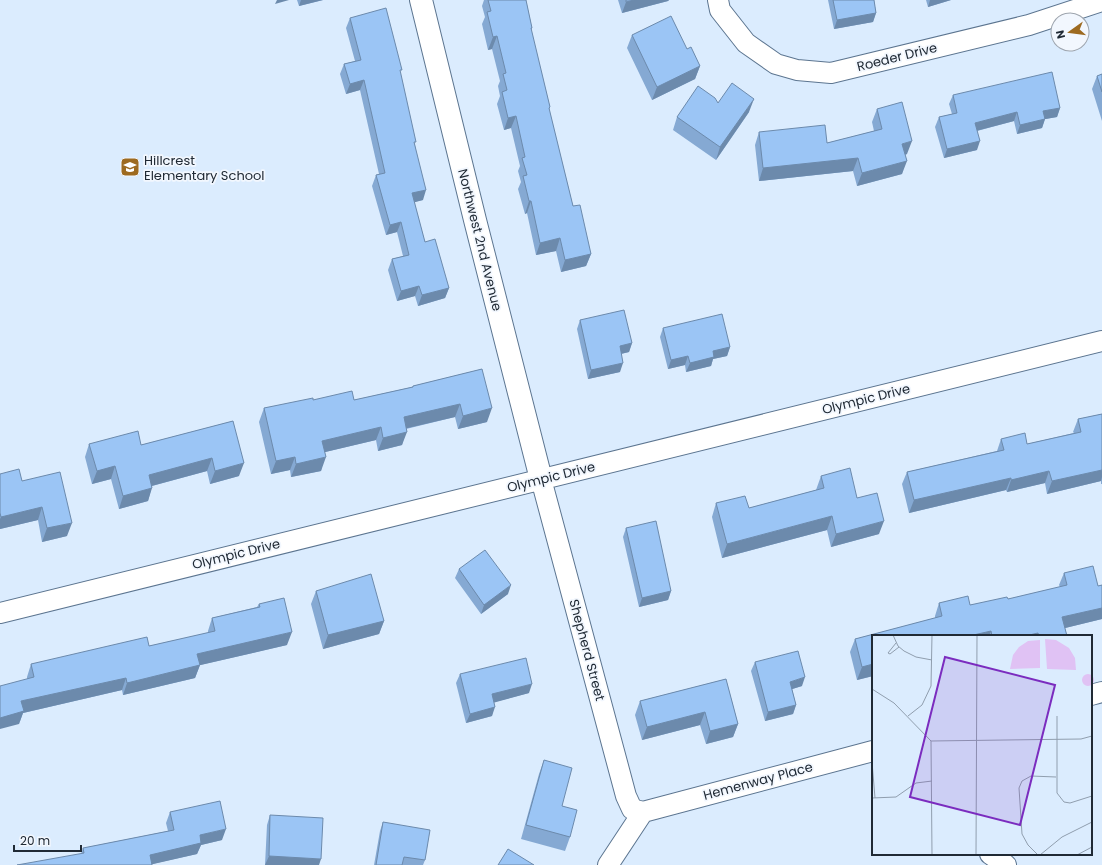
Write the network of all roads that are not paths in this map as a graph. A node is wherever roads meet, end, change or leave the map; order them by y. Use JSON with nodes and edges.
{"nodes":[{"id":1,"x":421,"y":0,"type":"edge"},
{"id":2,"x":718,"y":0,"type":"edge"},
{"id":3,"x":1102,"y":1,"type":"edge"},
{"id":4,"x":1102,"y":341,"type":"edge"},
{"id":5,"x":541,"y":479,"type":"junction"},
{"id":6,"x":0,"y":613,"type":"edge"},
{"id":7,"x":1102,"y":692,"type":"edge"},
{"id":8,"x":1092,"y":695,"type":"edge"},
{"id":9,"x":872,"y":751,"type":"edge"},
{"id":10,"x":643,"y":812,"type":"junction"},
{"id":11,"x":991,"y":855,"type":"edge"},
{"id":12,"x":608,"y":865,"type":"edge"},
{"id":13,"x":1006,"y":865,"type":"edge"}],
"edges":[{"from":1,"to":5,"type":"street","name":"Northwest 2nd Avenue"},
{"from":2,"to":3,"type":"street","name":"Roeder Drive"},
{"from":4,"to":5,"type":"street","name":"Olympic Drive"},
{"from":5,"to":6,"type":"street","name":"Olympic Drive"},
{"from":5,"to":10,"type":"street","name":"Shepherd Street"},
{"from":7,"to":8,"type":"street"},
{"from":9,"to":10,"type":"street","name":"Hemenway Place"},
{"from":10,"to":12,"type":"street"},
{"from":11,"to":13,"type":"street"}]}
